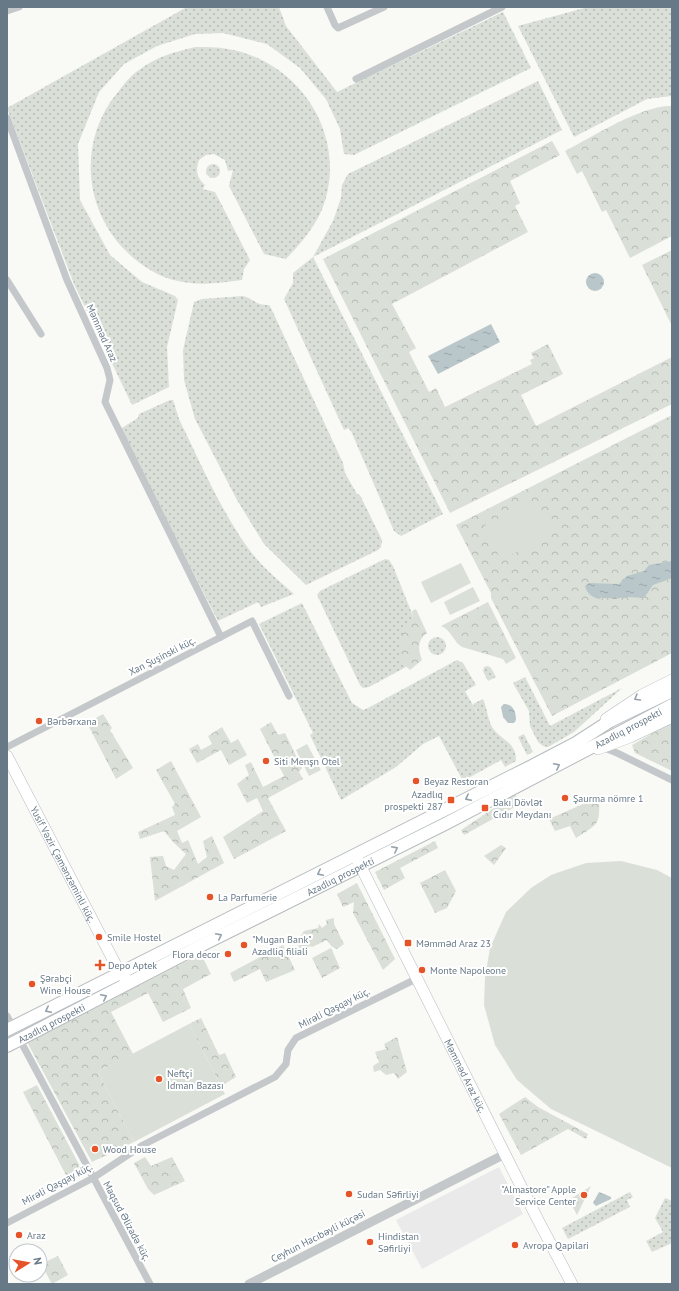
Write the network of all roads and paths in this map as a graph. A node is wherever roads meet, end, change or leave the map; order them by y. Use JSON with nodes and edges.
{"nodes":[{"id":1,"x":19,"y":7,"type":"edge"},
{"id":2,"x":327,"y":7,"type":"edge"},
{"id":3,"x":384,"y":7,"type":"edge"},
{"id":4,"x":502,"y":7,"type":"edge"},
{"id":5,"x":7,"y":11,"type":"edge"},
{"id":6,"x":356,"y":79,"type":"dead end"},
{"id":7,"x":7,"y":118,"type":"edge"},
{"id":8,"x":7,"y":280,"type":"edge"},
{"id":9,"x":41,"y":334,"type":"dead end"},
{"id":10,"x":221,"y":637,"type":"junction"},
{"id":11,"x":672,"y":680,"type":"edge"},
{"id":12,"x":672,"y":691,"type":"edge"},
{"id":13,"x":289,"y":696,"type":"dead end"},
{"id":14,"x":672,"y":705,"type":"edge"},
{"id":15,"x":672,"y":717,"type":"edge"},
{"id":16,"x":7,"y":747,"type":"edge"},
{"id":17,"x":616,"y":747,"type":"junction"},
{"id":18,"x":578,"y":748,"type":"junction"},
{"id":19,"x":7,"y":756,"type":"edge"},
{"id":20,"x":672,"y":780,"type":"edge"},
{"id":21,"x":355,"y":855,"type":"junction"},
{"id":22,"x":360,"y":867,"type":"junction"},
{"id":23,"x":260,"y":910,"type":"junction"},
{"id":24,"x":120,"y":973,"type":"junction"},
{"id":25,"x":416,"y":978,"type":"junction"},
{"id":26,"x":133,"y":981,"type":"junction"},
{"id":27,"x":7,"y":1016,"type":"edge"},
{"id":28,"x":10,"y":1029,"type":"edge"},
{"id":29,"x":20,"y":1040,"type":"junction"},
{"id":30,"x":7,"y":1046,"type":"edge"},
{"id":31,"x":505,"y":1154,"type":"junction"},
{"id":32,"x":93,"y":1178,"type":"junction"},
{"id":33,"x":7,"y":1223,"type":"edge"},
{"id":34,"x":150,"y":1284,"type":"edge"},
{"id":35,"x":249,"y":1284,"type":"edge"},
{"id":36,"x":572,"y":1284,"type":"edge"}],
"edges":[{"from":1,"to":5,"type":"street"},
{"from":2,"to":3,"type":"street"},
{"from":4,"to":6,"type":"street"},
{"from":7,"to":10,"type":"street","name":"Məmməd Araz"},
{"from":8,"to":9,"type":"street"},
{"from":10,"to":13,"type":"street","name":"Xan Şuşinski küç."},
{"from":10,"to":16,"type":"street","name":"Xan Şuşinski küç."},
{"from":11,"to":18,"type":"main road","one_way":true},
{"from":12,"to":18,"type":"main road","name":"Azadlıq prospekti"},
{"from":14,"to":18,"type":"main road","name":"Azadlıq prospekti"},
{"from":15,"to":17,"type":"main road"},
{"from":17,"to":18,"type":"main road"},
{"from":17,"to":20,"type":"street"},
{"from":18,"to":21,"type":"main road","name":"Azadlıq prospekti","one_way":true},
{"from":22,"to":18,"type":"main road","name":"Azadlıq prospekti","one_way":true},
{"from":19,"to":24,"type":"main road","name":"Yusif Vəzir Çəmənzəminli küç."},
{"from":21,"to":22,"type":"main road","name":"Məmməd Araz küç."},
{"from":21,"to":23,"type":"main road","name":"Azadlıq prospekti","one_way":true},
{"from":22,"to":23,"type":"main road","name":"Azadlıq prospekti"},
{"from":22,"to":25,"type":"main road","name":"Məmməd Araz küç."},
{"from":23,"to":24,"type":"main road","name":"Azadlıq prospekti"},
{"from":26,"to":23,"type":"main road","name":"Azadlıq prospekti","one_way":true},
{"from":24,"to":26,"type":"main road"},
{"from":24,"to":28,"type":"main road","name":"Azadlıq prospekti","one_way":true},
{"from":25,"to":31,"type":"main road","name":"Məmməd Araz küç."},
{"from":25,"to":32,"type":"street","name":"Mirəli Qaşqay küç."},
{"from":29,"to":26,"type":"main road","name":"Azadlıq prospekti","one_way":true},
{"from":27,"to":28,"type":"street"},
{"from":29,"to":30,"type":"main road","name":"Azadlıq prospekti"},
{"from":29,"to":32,"type":"street","name":"Maqsud Əlizadə küç."},
{"from":31,"to":35,"type":"street","name":"Ceyhun Hacıbəyli küçəsi"},
{"from":31,"to":36,"type":"main road","name":"Məmməd Araz küç."},
{"from":32,"to":33,"type":"street","name":"Mirəli Qaşqay küç."},
{"from":32,"to":34,"type":"street","name":"Maqsud Əlizadə küç."}]}
